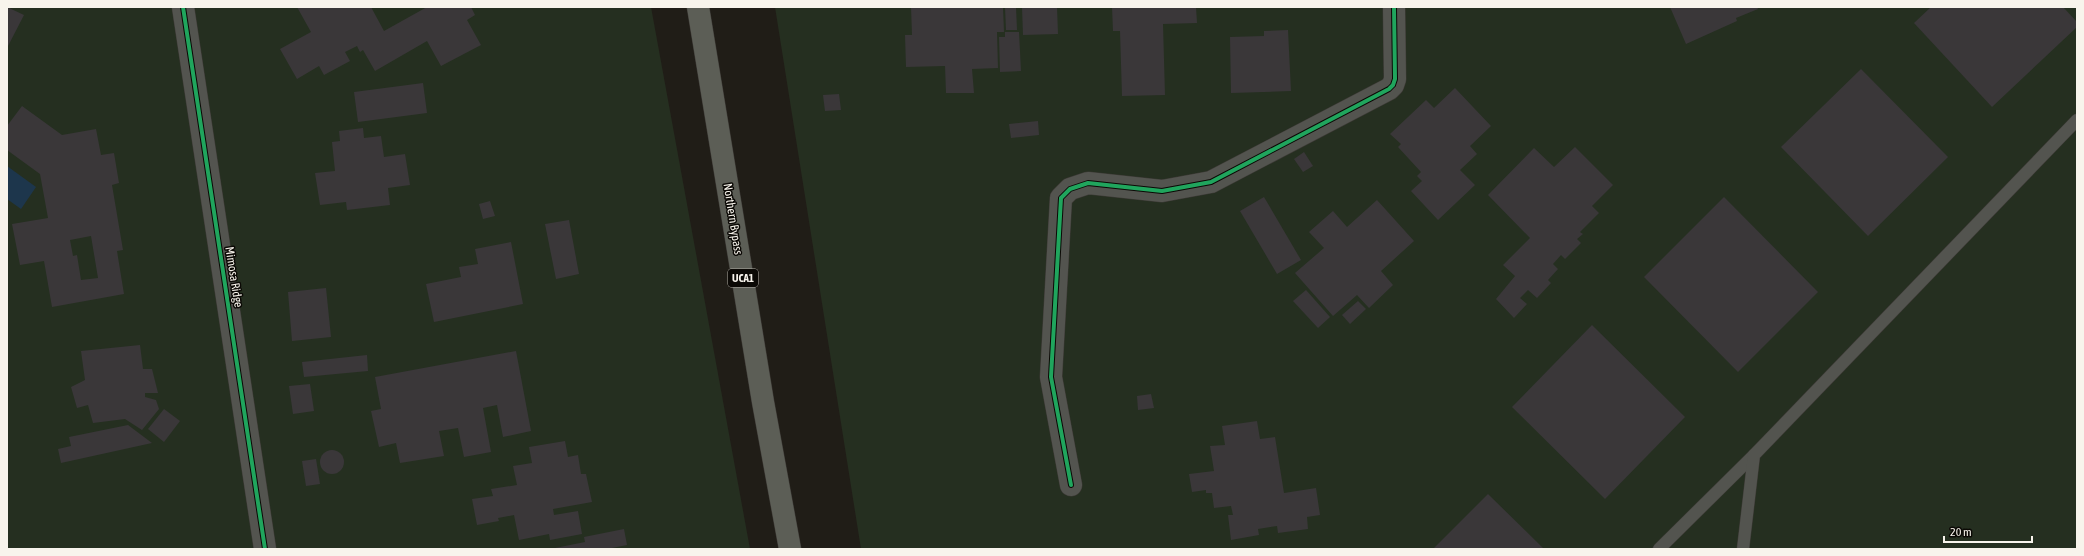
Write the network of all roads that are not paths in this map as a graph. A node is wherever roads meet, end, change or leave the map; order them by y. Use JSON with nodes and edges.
{"nodes":[{"id":1,"x":183,"y":7,"type":"edge"},
{"id":2,"x":698,"y":7,"type":"edge"},
{"id":3,"x":1394,"y":7,"type":"edge"},
{"id":4,"x":2077,"y":120,"type":"edge"},
{"id":5,"x":1754,"y":455,"type":"junction"},
{"id":6,"x":1071,"y":485,"type":"dead end"},
{"id":7,"x":265,"y":549,"type":"edge"},
{"id":8,"x":790,"y":549,"type":"edge"},
{"id":9,"x":1659,"y":549,"type":"edge"},
{"id":10,"x":1743,"y":549,"type":"edge"}],
"edges":[{"from":1,"to":7,"type":"street","name":"Mimosa Ridge"},
{"from":2,"to":8,"type":"main road","name":"Northern Bypass","number":"UCA1"},
{"from":3,"to":6,"type":"street"},
{"from":4,"to":5,"type":"lane"},
{"from":5,"to":9,"type":"lane"},
{"from":5,"to":10,"type":"lane"}]}
